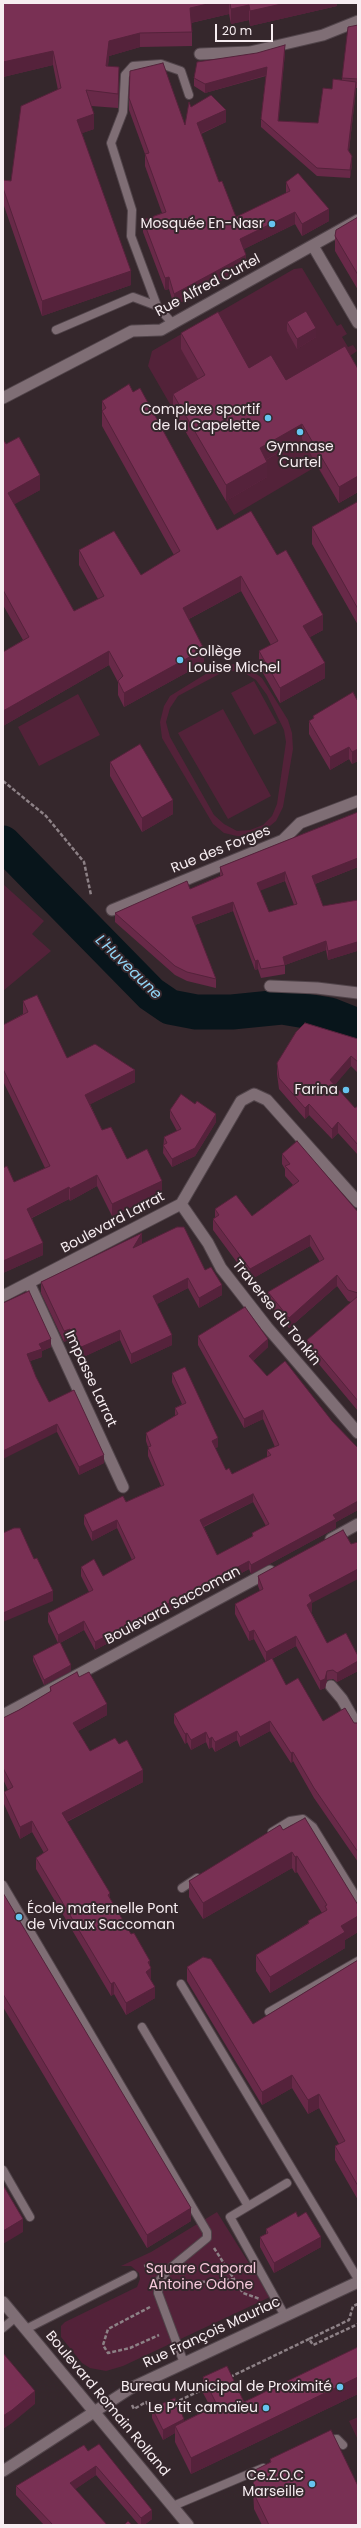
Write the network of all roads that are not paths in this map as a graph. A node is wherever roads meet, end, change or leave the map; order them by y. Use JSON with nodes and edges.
{"nodes":[{"id":1,"x":358,"y":21,"type":"edge"},
{"id":2,"x":200,"y":54,"type":"dead end"},
{"id":3,"x":189,"y":95,"type":"dead end"},
{"id":4,"x":358,"y":220,"type":"edge"},
{"id":5,"x":313,"y":246,"type":"junction"},
{"id":6,"x":157,"y":306,"type":"junction"},
{"id":7,"x":358,"y":323,"type":"edge"},
{"id":8,"x":173,"y":324,"type":"junction"},
{"id":9,"x":56,"y":330,"type":"dead end"},
{"id":10,"x":3,"y":398,"type":"edge"},
{"id":11,"x":358,"y":801,"type":"edge"},
{"id":12,"x":112,"y":910,"type":"dead end"},
{"id":13,"x":270,"y":986,"type":"dead end"},
{"id":14,"x":358,"y":993,"type":"edge"},
{"id":15,"x":358,"y":1202,"type":"edge"},
{"id":16,"x":181,"y":1204,"type":"junction"},
{"id":17,"x":29,"y":1283,"type":"junction"},
{"id":18,"x":3,"y":1296,"type":"edge"},
{"id":19,"x":358,"y":1433,"type":"edge"},
{"id":20,"x":123,"y":1487,"type":"dead end"},
{"id":21,"x":358,"y":1524,"type":"edge"},
{"id":22,"x":323,"y":1543,"type":"edge"},
{"id":23,"x":281,"y":1565,"type":"edge"},
{"id":24,"x":331,"y":1686,"type":"dead end"},
{"id":25,"x":3,"y":1715,"type":"edge"},
{"id":26,"x":358,"y":1727,"type":"edge"},
{"id":27,"x":263,"y":1838,"type":"edge"},
{"id":28,"x":202,"y":1875,"type":"edge"},
{"id":29,"x":3,"y":1885,"type":"edge"},
{"id":30,"x":182,"y":1888,"type":"dead end"},
{"id":31,"x":358,"y":1900,"type":"edge"},
{"id":32,"x":358,"y":1960,"type":"edge"},
{"id":33,"x":181,"y":1984,"type":"dead end"},
{"id":34,"x":269,"y":2012,"type":"edge"},
{"id":35,"x":142,"y":2027,"type":"dead end"},
{"id":36,"x":3,"y":2170,"type":"edge"},
{"id":37,"x":287,"y":2183,"type":"dead end"},
{"id":38,"x":248,"y":2206,"type":"junction"},
{"id":39,"x":30,"y":2217,"type":"dead end"},
{"id":40,"x":133,"y":2275,"type":"dead end"},
{"id":41,"x":358,"y":2279,"type":"edge"},
{"id":42,"x":358,"y":2282,"type":"edge"},
{"id":43,"x":3,"y":2302,"type":"edge"},
{"id":44,"x":285,"y":2316,"type":"junction"},
{"id":45,"x":16,"y":2317,"type":"junction"},
{"id":46,"x":3,"y":2328,"type":"edge"},
{"id":47,"x":26,"y":2329,"type":"junction"},
{"id":48,"x":184,"y":2363,"type":"junction"},
{"id":49,"x":95,"y":2411,"type":"junction"},
{"id":50,"x":321,"y":2442,"type":"edge"},
{"id":51,"x":343,"y":2445,"type":"dead end"},
{"id":52,"x":272,"y":2463,"type":"edge"},
{"id":53,"x":3,"y":2471,"type":"edge"},
{"id":54,"x":209,"y":2491,"type":"junction"},
{"id":55,"x":213,"y":2499,"type":"dead end"},
{"id":56,"x":173,"y":2506,"type":"junction"},
{"id":57,"x":188,"y":2525,"type":"edge"}],
"edges":[{"from":1,"to":2,"type":"street"},
{"from":3,"to":6,"type":"lane"},
{"from":4,"to":5,"type":"street","name":"Rue Alfred Curtel"},
{"from":5,"to":7,"type":"street"},
{"from":5,"to":8,"type":"street","name":"Rue Alfred Curtel"},
{"from":6,"to":8,"type":"lane"},
{"from":6,"to":9,"type":"lane"},
{"from":8,"to":10,"type":"street","name":"Rue Alfred Curtel"},
{"from":11,"to":12,"type":"street","name":"Rue des Forges"},
{"from":13,"to":14,"type":"street"},
{"from":15,"to":16,"type":"street","name":"Boulevard Larrat"},
{"from":16,"to":17,"type":"street","name":"Boulevard Larrat"},
{"from":16,"to":19,"type":"street","name":"Traverse du Tonkin"},
{"from":17,"to":18,"type":"street","name":"Boulevard Larrat"},
{"from":17,"to":20,"type":"street","name":"Impasse Larrat"},
{"from":21,"to":22,"type":"street"},
{"from":23,"to":25,"type":"street","name":"Boulevard Saccoman"},
{"from":24,"to":26,"type":"street"},
{"from":27,"to":31,"type":"lane"},
{"from":28,"to":30,"type":"lane"},
{"from":29,"to":48,"type":"lane"},
{"from":32,"to":34,"type":"lane"},
{"from":33,"to":41,"type":"lane"},
{"from":35,"to":38,"type":"lane"},
{"from":36,"to":39,"type":"lane"},
{"from":37,"to":38,"type":"lane"},
{"from":38,"to":44,"type":"lane"},
{"from":40,"to":47,"type":"lane"},
{"from":42,"to":44,"type":"street","name":"Rue François Mauriac"},
{"from":43,"to":45,"type":"street","name":"Boulevard Romain Rolland"},
{"from":44,"to":48,"type":"street","name":"Rue François Mauriac"},
{"from":45,"to":46,"type":"lane"},
{"from":45,"to":47,"type":"street","name":"Boulevard Romain Rolland"},
{"from":47,"to":49,"type":"street","name":"Boulevard Romain Rolland"},
{"from":48,"to":49,"type":"street","name":"Rue François Mauriac"},
{"from":49,"to":53,"type":"street","name":"Rue François Mauriac"},
{"from":49,"to":56,"type":"street","name":"Boulevard Romain Rolland"},
{"from":50,"to":51,"type":"lane"},
{"from":52,"to":54,"type":"lane"},
{"from":54,"to":55,"type":"lane"},
{"from":54,"to":56,"type":"lane"},
{"from":56,"to":57,"type":"street","name":"Boulevard Romain Rolland"}]}
